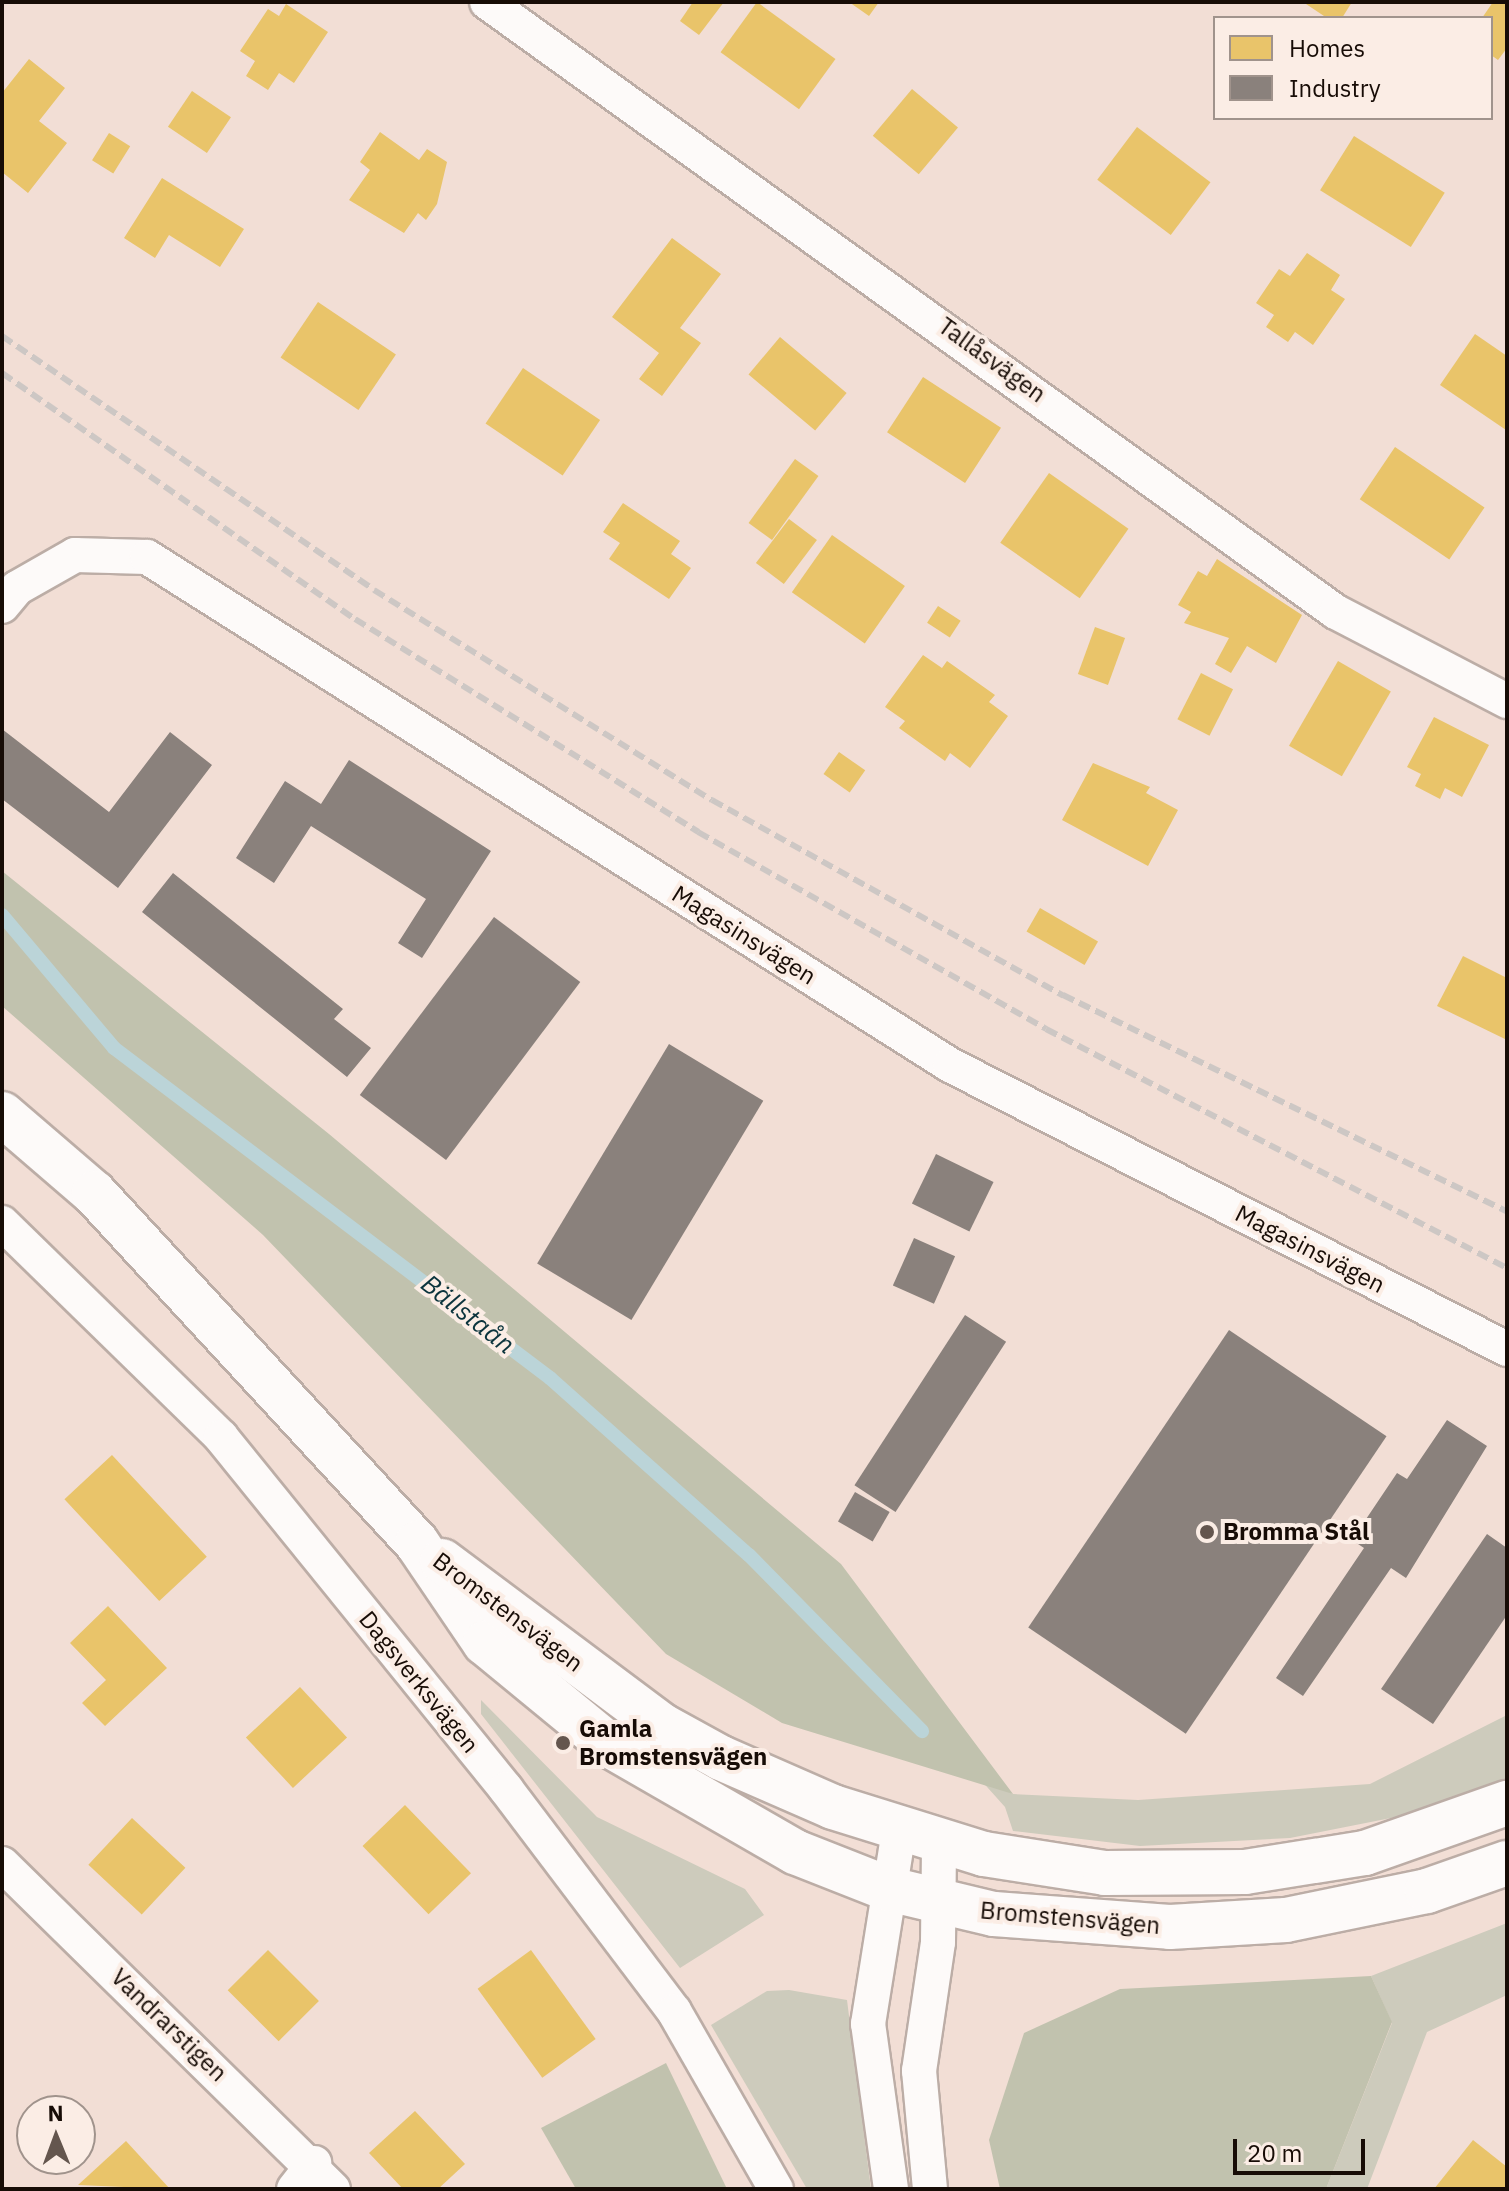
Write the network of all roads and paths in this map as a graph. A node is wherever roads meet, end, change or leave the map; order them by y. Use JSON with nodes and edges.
{"nodes":[{"id":1,"x":487,"y":2,"type":"edge"},
{"id":2,"x":2,"y":606,"type":"edge"},
{"id":3,"x":1507,"y":701,"type":"edge"},
{"id":4,"x":2,"y":1114,"type":"edge"},
{"id":5,"x":2,"y":1223,"type":"edge"},
{"id":6,"x":1507,"y":1349,"type":"edge"},
{"id":7,"x":417,"y":1543,"type":"junction"},
{"id":8,"x":1507,"y":1803,"type":"edge"},
{"id":9,"x":919,"y":1836,"type":"junction"},
{"id":10,"x":1507,"y":1863,"type":"edge"},
{"id":11,"x":2,"y":1864,"type":"edge"},
{"id":12,"x":889,"y":1889,"type":"junction"},
{"id":13,"x":939,"y":1902,"type":"junction"},
{"id":14,"x":314,"y":2180,"type":"edge"},
{"id":15,"x":776,"y":2189,"type":"edge"},
{"id":16,"x":891,"y":2189,"type":"edge"},
{"id":17,"x":930,"y":2189,"type":"edge"}],
"edges":[{"from":1,"to":3,"type":"street","name":"Tallåsvägen"},
{"from":2,"to":6,"type":"street","name":"Magasinsvägen"},
{"from":4,"to":7,"type":"street","name":"Bromstensvägen"},
{"from":5,"to":15,"type":"street","name":"Dagsverksvägen"},
{"from":7,"to":9,"type":"street","name":"Bromstensvägen"},
{"from":7,"to":12,"type":"street","name":"Bromstensvägen"},
{"from":8,"to":9,"type":"street","name":"Bromstensvägen"},
{"from":9,"to":12,"type":"street"},
{"from":9,"to":13,"type":"street"},
{"from":10,"to":13,"type":"street","name":"Bromstensvägen"},
{"from":11,"to":14,"type":"street","name":"Vandrarstigen"},
{"from":12,"to":13,"type":"street","name":"Bromstensvägen"},
{"from":12,"to":16,"type":"street"},
{"from":13,"to":17,"type":"street"}]}
